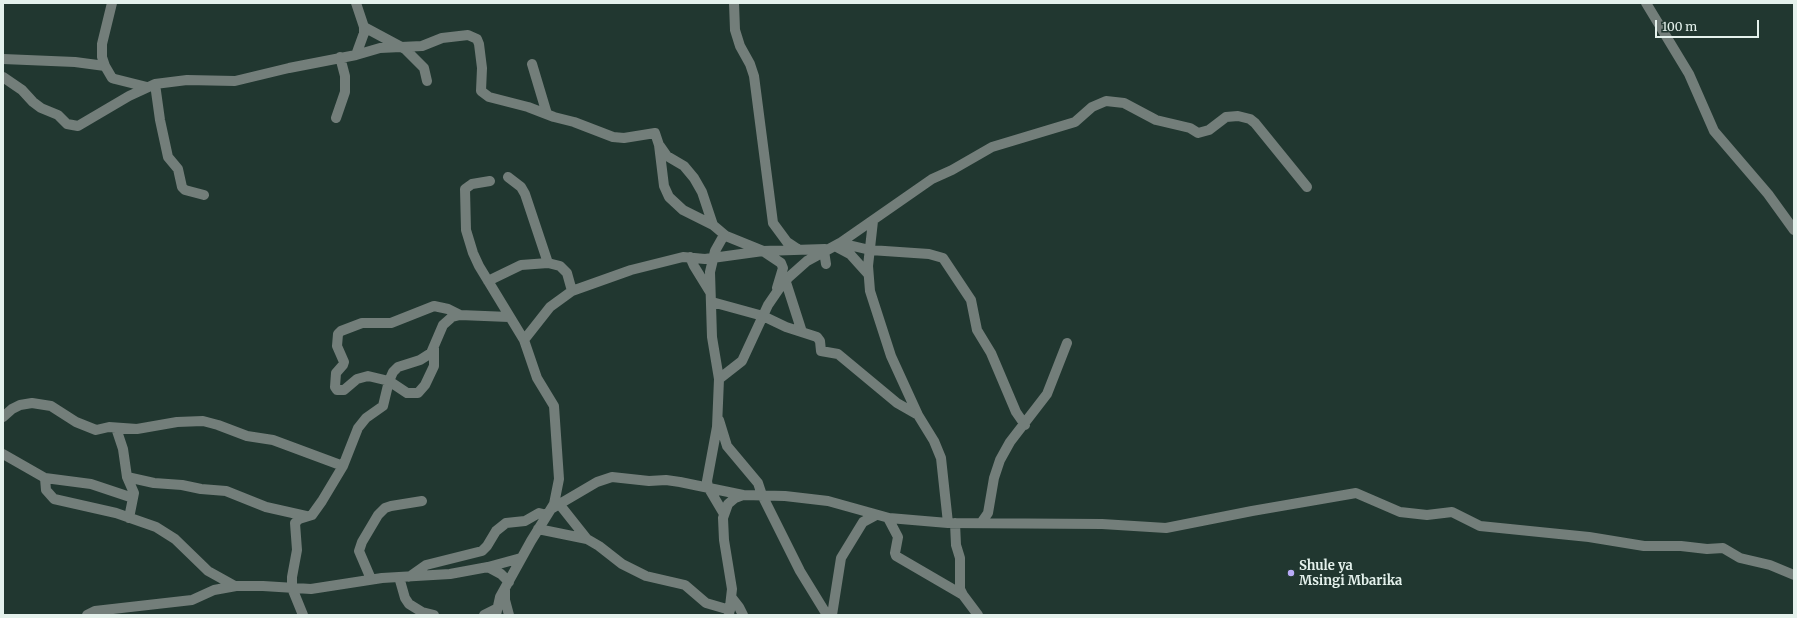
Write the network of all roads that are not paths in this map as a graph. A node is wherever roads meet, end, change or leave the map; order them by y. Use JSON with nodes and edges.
{"nodes":[{"id":1,"x":112,"y":3,"type":"edge"},
{"id":2,"x":356,"y":3,"type":"edge"},
{"id":3,"x":734,"y":3,"type":"edge"},
{"id":4,"x":1646,"y":3,"type":"edge"},
{"id":5,"x":364,"y":27,"type":"junction"},
{"id":6,"x":401,"y":47,"type":"junction"},
{"id":7,"x":356,"y":55,"type":"junction"},
{"id":8,"x":340,"y":57,"type":"junction"},
{"id":9,"x":3,"y":59,"type":"edge"},
{"id":10,"x":532,"y":64,"type":"dead end"},
{"id":11,"x":105,"y":66,"type":"junction"},
{"id":12,"x":3,"y":77,"type":"edge"},
{"id":13,"x":428,"y":81,"type":"dead end"},
{"id":14,"x":151,"y":86,"type":"junction"},
{"id":15,"x":545,"y":110,"type":"junction"},
{"id":16,"x":336,"y":118,"type":"dead end"},
{"id":17,"x":659,"y":145,"type":"junction"},
{"id":18,"x":508,"y":177,"type":"dead end"},
{"id":19,"x":490,"y":181,"type":"dead end"},
{"id":20,"x":1307,"y":187,"type":"dead end"},
{"id":21,"x":204,"y":195,"type":"dead end"},
{"id":22,"x":873,"y":221,"type":"junction"},
{"id":23,"x":713,"y":225,"type":"junction"},
{"id":24,"x":1794,"y":230,"type":"edge"},
{"id":25,"x":724,"y":235,"type":"junction"},
{"id":26,"x":787,"y":246,"type":"junction"},
{"id":27,"x":831,"y":247,"type":"junction"},
{"id":28,"x":870,"y":250,"type":"junction"},
{"id":29,"x":763,"y":251,"type":"junction"},
{"id":30,"x":690,"y":257,"type":"junction"},
{"id":31,"x":713,"y":257,"type":"junction"},
{"id":32,"x":548,"y":263,"type":"junction"},
{"id":33,"x":826,"y":264,"type":"dead end"},
{"id":34,"x":783,"y":268,"type":"junction"},
{"id":35,"x":868,"y":274,"type":"junction"},
{"id":36,"x":488,"y":281,"type":"junction"},
{"id":37,"x":785,"y":282,"type":"junction"},
{"id":38,"x":572,"y":291,"type":"junction"},
{"id":39,"x":775,"y":294,"type":"junction"},
{"id":40,"x":713,"y":299,"type":"junction"},
{"id":41,"x":460,"y":315,"type":"junction"},
{"id":42,"x":763,"y":316,"type":"junction"},
{"id":43,"x":509,"y":317,"type":"junction"},
{"id":44,"x":802,"y":332,"type":"junction"},
{"id":45,"x":524,"y":340,"type":"junction"},
{"id":46,"x":1067,"y":343,"type":"dead end"},
{"id":47,"x":434,"y":348,"type":"junction"},
{"id":48,"x":720,"y":379,"type":"junction"},
{"id":49,"x":389,"y":380,"type":"junction"},
{"id":50,"x":717,"y":414,"type":"junction"},
{"id":51,"x":918,"y":415,"type":"junction"},
{"id":52,"x":3,"y":417,"type":"edge"},
{"id":53,"x":1025,"y":424,"type":"junction"},
{"id":54,"x":116,"y":428,"type":"junction"},
{"id":55,"x":3,"y":454,"type":"edge"},
{"id":56,"x":343,"y":466,"type":"junction"},
{"id":57,"x":127,"y":477,"type":"junction"},
{"id":58,"x":45,"y":478,"type":"junction"},
{"id":59,"x":708,"y":487,"type":"junction"},
{"id":60,"x":743,"y":495,"type":"junction"},
{"id":61,"x":762,"y":495,"type":"junction"},
{"id":62,"x":133,"y":498,"type":"junction"},
{"id":63,"x":422,"y":501,"type":"dead end"},
{"id":64,"x":553,"y":510,"type":"junction"},
{"id":65,"x":286,"y":512,"type":"junction"},
{"id":66,"x":724,"y":514,"type":"junction"},
{"id":67,"x":876,"y":516,"type":"junction"},
{"id":68,"x":308,"y":517,"type":"junction"},
{"id":69,"x":129,"y":518,"type":"junction"},
{"id":70,"x":888,"y":518,"type":"junction"},
{"id":71,"x":952,"y":523,"type":"junction"},
{"id":72,"x":981,"y":523,"type":"junction"},
{"id":73,"x":295,"y":525,"type":"junction"},
{"id":74,"x":538,"y":529,"type":"junction"},
{"id":75,"x":587,"y":539,"type":"junction"},
{"id":76,"x":521,"y":558,"type":"junction"},
{"id":77,"x":488,"y":567,"type":"junction"},
{"id":78,"x":1794,"y":575,"type":"edge"},
{"id":79,"x":409,"y":577,"type":"junction"},
{"id":80,"x":399,"y":578,"type":"junction"},
{"id":81,"x":371,"y":579,"type":"junction"},
{"id":82,"x":507,"y":585,"type":"junction"},
{"id":83,"x":236,"y":586,"type":"junction"},
{"id":84,"x":292,"y":588,"type":"junction"},
{"id":85,"x":963,"y":595,"type":"junction"},
{"id":86,"x":732,"y":598,"type":"junction"},
{"id":87,"x":496,"y":612,"type":"edge"},
{"id":88,"x":422,"y":613,"type":"edge"},
{"id":89,"x":730,"y":613,"type":"edge"},
{"id":90,"x":87,"y":615,"type":"edge"},
{"id":91,"x":303,"y":615,"type":"edge"},
{"id":92,"x":434,"y":615,"type":"edge"},
{"id":93,"x":484,"y":615,"type":"edge"},
{"id":94,"x":509,"y":615,"type":"edge"},
{"id":95,"x":743,"y":615,"type":"edge"},
{"id":96,"x":827,"y":615,"type":"edge"},
{"id":97,"x":832,"y":615,"type":"edge"},
{"id":98,"x":978,"y":615,"type":"edge"}],
"edges":[{"from":1,"to":11,"type":"street"},
{"from":2,"to":5,"type":"street"},
{"from":3,"to":26,"type":"street"},
{"from":4,"to":24,"type":"street"},
{"from":5,"to":6,"type":"street"},
{"from":5,"to":7,"type":"street"},
{"from":6,"to":7,"type":"street"},
{"from":6,"to":13,"type":"street"},
{"from":6,"to":15,"type":"street"},
{"from":7,"to":8,"type":"street"},
{"from":8,"to":14,"type":"street"},
{"from":8,"to":16,"type":"street"},
{"from":9,"to":11,"type":"street"},
{"from":10,"to":15,"type":"street"},
{"from":11,"to":14,"type":"street"},
{"from":12,"to":14,"type":"street"},
{"from":14,"to":21,"type":"street"},
{"from":15,"to":17,"type":"street"},
{"from":17,"to":23,"type":"street"},
{"from":17,"to":23,"type":"street"},
{"from":18,"to":32,"type":"street"},
{"from":19,"to":36,"type":"street"},
{"from":20,"to":22,"type":"street"},
{"from":22,"to":27,"type":"street"},
{"from":22,"to":28,"type":"street"},
{"from":23,"to":25,"type":"street"},
{"from":25,"to":29,"type":"street"},
{"from":25,"to":31,"type":"street"},
{"from":26,"to":27,"type":"street"},
{"from":26,"to":29,"type":"street"},
{"from":26,"to":34,"type":"street"},
{"from":27,"to":28,"type":"street"},
{"from":27,"to":33,"type":"street"},
{"from":27,"to":35,"type":"street"},
{"from":27,"to":37,"type":"street"},
{"from":28,"to":35,"type":"street"},
{"from":28,"to":53,"type":"street"},
{"from":29,"to":31,"type":"street"},
{"from":29,"to":34,"type":"street"},
{"from":30,"to":31,"type":"street"},
{"from":30,"to":38,"type":"street"},
{"from":30,"to":40,"type":"street"},
{"from":31,"to":40,"type":"street"},
{"from":32,"to":36,"type":"street"},
{"from":32,"to":38,"type":"street"},
{"from":34,"to":37,"type":"street"},
{"from":34,"to":39,"type":"street"},
{"from":35,"to":51,"type":"street"},
{"from":36,"to":43,"type":"street"},
{"from":37,"to":39,"type":"street"},
{"from":37,"to":44,"type":"street"},
{"from":38,"to":45,"type":"street"},
{"from":39,"to":42,"type":"street"},
{"from":40,"to":42,"type":"street"},
{"from":40,"to":48,"type":"street"},
{"from":41,"to":43,"type":"street"},
{"from":41,"to":47,"type":"street"},
{"from":41,"to":49,"type":"street"},
{"from":42,"to":44,"type":"street"},
{"from":42,"to":48,"type":"street"},
{"from":43,"to":45,"type":"street"},
{"from":44,"to":51,"type":"street"},
{"from":45,"to":64,"type":"street"},
{"from":46,"to":53,"type":"street"},
{"from":47,"to":49,"type":"street"},
{"from":47,"to":49,"type":"street"},
{"from":48,"to":50,"type":"street"},
{"from":49,"to":56,"type":"street"},
{"from":50,"to":59,"type":"street"},
{"from":50,"to":61,"type":"street"},
{"from":51,"to":71,"type":"street"},
{"from":52,"to":54,"type":"street"},
{"from":53,"to":72,"type":"street"},
{"from":54,"to":56,"type":"street"},
{"from":54,"to":57,"type":"street"},
{"from":55,"to":58,"type":"street"},
{"from":56,"to":68,"type":"street"},
{"from":57,"to":62,"type":"street"},
{"from":57,"to":65,"type":"street"},
{"from":58,"to":62,"type":"street"},
{"from":58,"to":69,"type":"street"},
{"from":59,"to":60,"type":"street"},
{"from":59,"to":64,"type":"street"},
{"from":59,"to":66,"type":"street"},
{"from":60,"to":61,"type":"street"},
{"from":60,"to":66,"type":"street"},
{"from":61,"to":67,"type":"street"},
{"from":61,"to":96,"type":"street"},
{"from":62,"to":69,"type":"street"},
{"from":63,"to":81,"type":"street"},
{"from":64,"to":74,"type":"street"},
{"from":64,"to":75,"type":"street"},
{"from":64,"to":79,"type":"street"},
{"from":65,"to":68,"type":"street"},
{"from":65,"to":73,"type":"street"},
{"from":66,"to":86,"type":"street"},
{"from":67,"to":70,"type":"street"},
{"from":67,"to":97,"type":"street"},
{"from":68,"to":73,"type":"street"},
{"from":69,"to":83,"type":"street"},
{"from":70,"to":71,"type":"street"},
{"from":70,"to":85,"type":"street"},
{"from":71,"to":72,"type":"street"},
{"from":71,"to":85,"type":"street"},
{"from":72,"to":78,"type":"street"},
{"from":73,"to":84,"type":"street"},
{"from":74,"to":75,"type":"street"},
{"from":74,"to":76,"type":"street"},
{"from":75,"to":89,"type":"street"},
{"from":76,"to":77,"type":"street"},
{"from":76,"to":82,"type":"street"},
{"from":77,"to":79,"type":"street"},
{"from":77,"to":82,"type":"street"},
{"from":79,"to":80,"type":"street"},
{"from":80,"to":81,"type":"street"},
{"from":80,"to":88,"type":"street"},
{"from":81,"to":84,"type":"street"},
{"from":82,"to":87,"type":"street"},
{"from":82,"to":94,"type":"street"},
{"from":83,"to":84,"type":"street"},
{"from":83,"to":90,"type":"street"},
{"from":84,"to":91,"type":"street"},
{"from":85,"to":98,"type":"street"},
{"from":86,"to":89,"type":"street"},
{"from":86,"to":95,"type":"street"},
{"from":87,"to":93,"type":"street"},
{"from":88,"to":92,"type":"street"}]}
